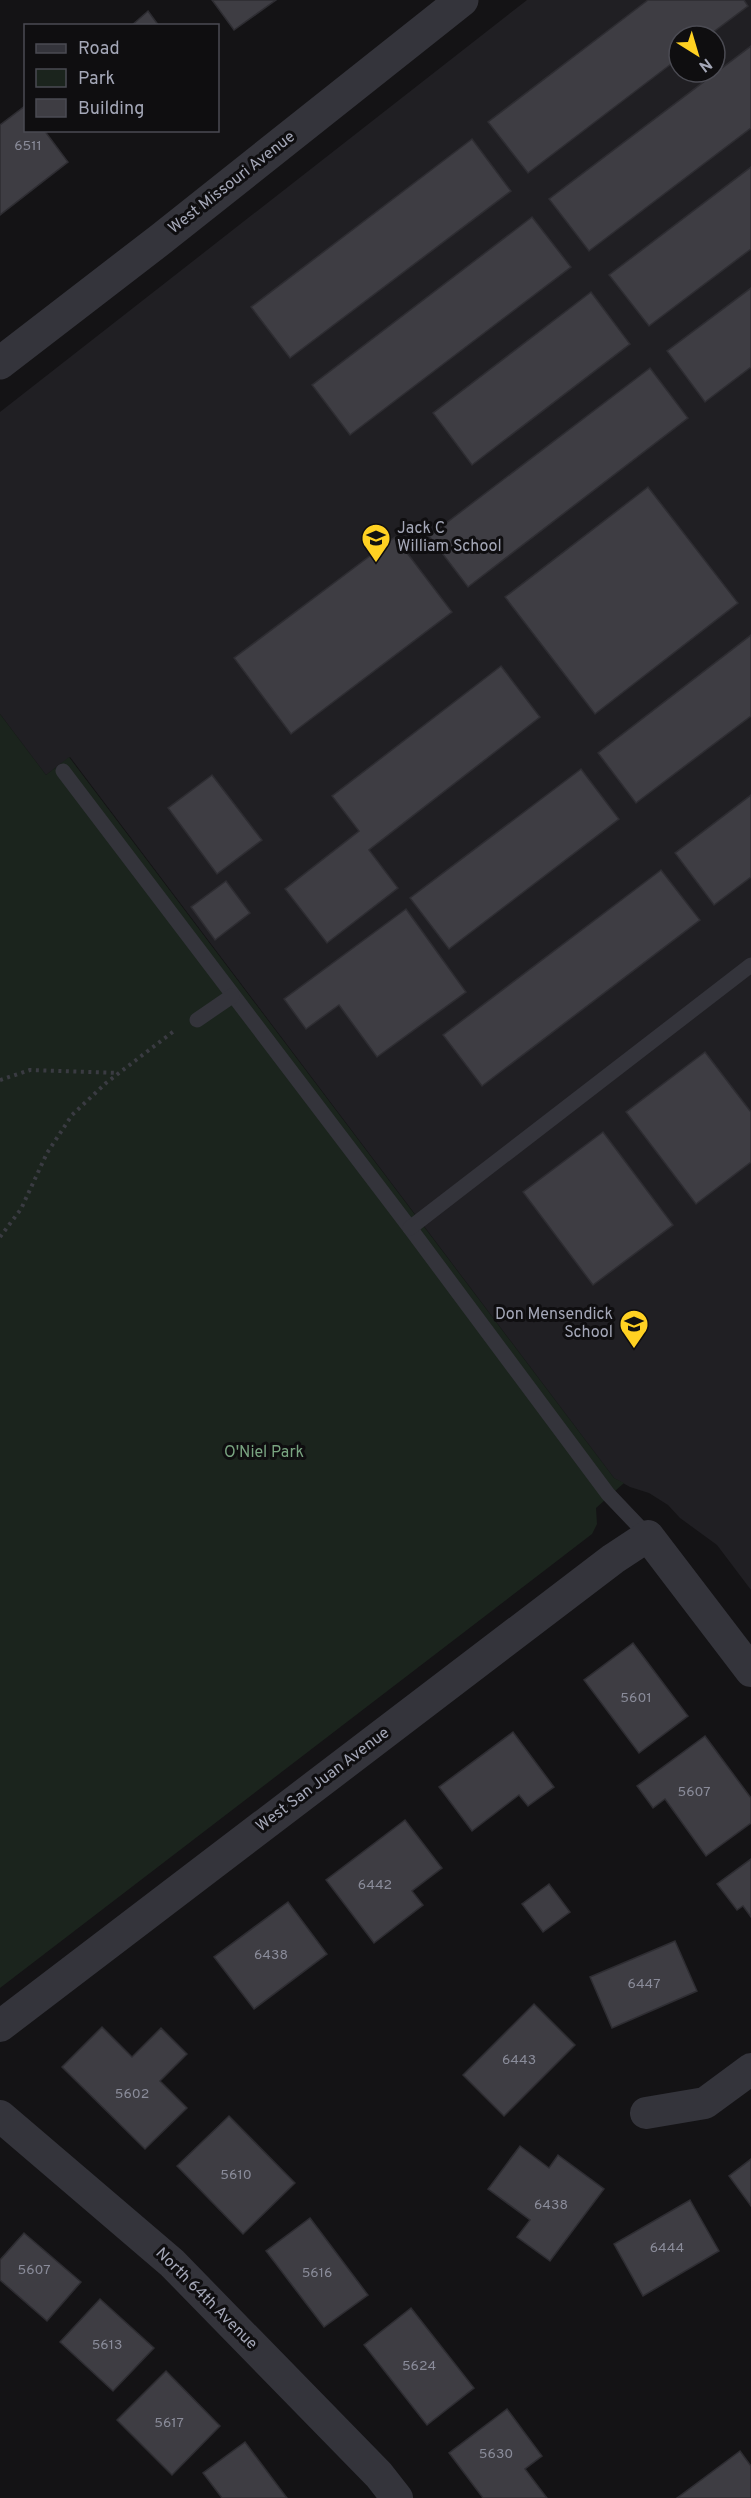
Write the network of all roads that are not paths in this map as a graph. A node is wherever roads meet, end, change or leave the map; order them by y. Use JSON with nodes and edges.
{"nodes":[{"id":1,"x":462,"y":0,"type":"edge"},
{"id":2,"x":0,"y":363,"type":"edge"},
{"id":3,"x":63,"y":771,"type":"dead end"},
{"id":4,"x":751,"y":965,"type":"edge"},
{"id":5,"x":232,"y":996,"type":"junction"},
{"id":6,"x":197,"y":1020,"type":"road end"},
{"id":7,"x":410,"y":1228,"type":"junction"},
{"id":8,"x":648,"y":1536,"type":"junction"},
{"id":9,"x":751,"y":1671,"type":"edge"},
{"id":10,"x":0,"y":2026,"type":"edge"},
{"id":11,"x":751,"y":2069,"type":"edge"},
{"id":12,"x":646,"y":2113,"type":"dead end"},
{"id":13,"x":0,"y":2116,"type":"edge"},
{"id":14,"x":397,"y":2498,"type":"edge"}],
"edges":[{"from":1,"to":2,"type":"street","name":"West Missouri Avenue"},
{"from":3,"to":5,"type":"lane"},
{"from":4,"to":7,"type":"lane"},
{"from":5,"to":6,"type":"lane"},
{"from":5,"to":7,"type":"lane"},
{"from":7,"to":8,"type":"lane"},
{"from":8,"to":9,"type":"street"},
{"from":8,"to":10,"type":"street","name":"West San Juan Avenue"},
{"from":11,"to":12,"type":"street"},
{"from":13,"to":14,"type":"street","name":"North 64th Avenue"}]}
